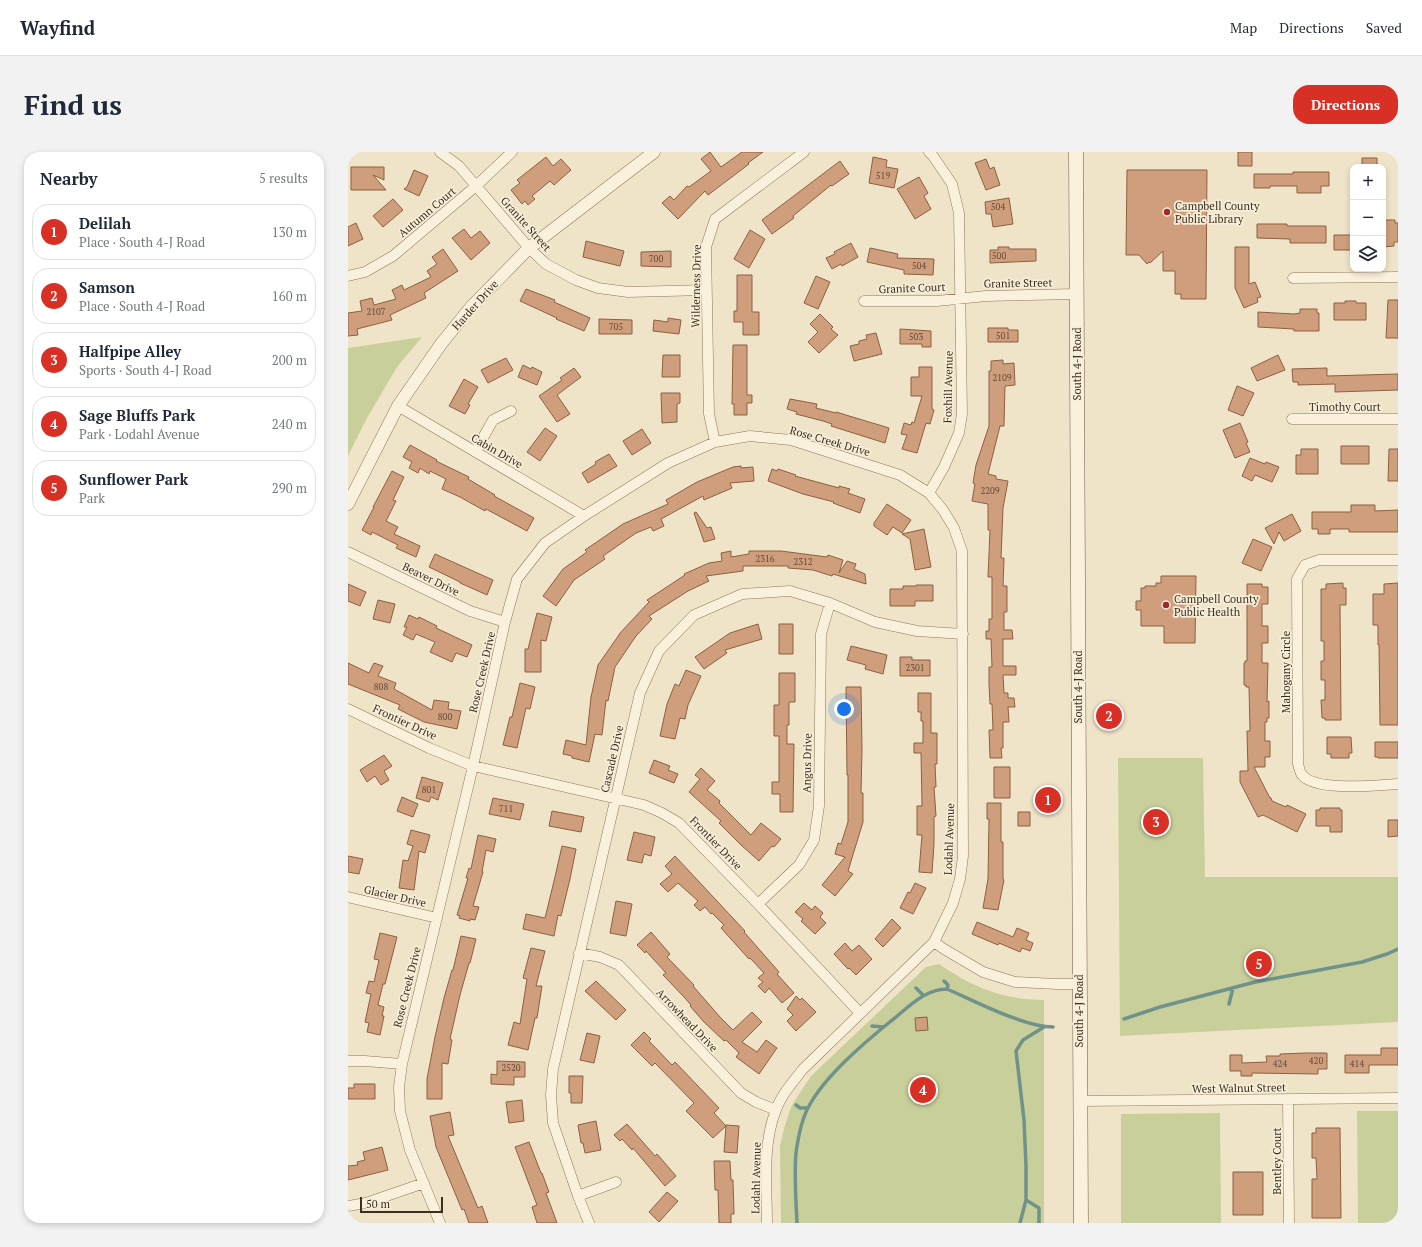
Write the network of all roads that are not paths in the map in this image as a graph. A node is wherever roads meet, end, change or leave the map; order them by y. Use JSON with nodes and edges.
{"nodes":[{"id":1,"x":440,"y":152,"type":"edge"},
{"id":2,"x":512,"y":152,"type":"edge"},
{"id":3,"x":654,"y":152,"type":"edge"},
{"id":4,"x":804,"y":152,"type":"edge"},
{"id":5,"x":929,"y":152,"type":"edge"},
{"id":6,"x":1076,"y":152,"type":"edge"},
{"id":7,"x":476,"y":186,"type":"junction"},
{"id":8,"x":529,"y":248,"type":"junction"},
{"id":9,"x":348,"y":276,"type":"edge"},
{"id":10,"x":1398,"y":277,"type":"edge"},
{"id":11,"x":1293,"y":278,"type":"dead end"},
{"id":12,"x":706,"y":290,"type":"junction"},
{"id":13,"x":1077,"y":294,"type":"junction"},
{"id":14,"x":961,"y":298,"type":"junction"},
{"id":15,"x":864,"y":301,"type":"dead end"},
{"id":16,"x":398,"y":406,"type":"junction"},
{"id":17,"x":511,"y":411,"type":"dead end"},
{"id":18,"x":1292,"y":419,"type":"dead end"},
{"id":19,"x":1398,"y":419,"type":"edge"},
{"id":20,"x":715,"y":442,"type":"junction"},
{"id":21,"x":475,"y":452,"type":"junction"},
{"id":22,"x":929,"y":493,"type":"junction"},
{"id":23,"x":348,"y":504,"type":"edge"},
{"id":24,"x":584,"y":516,"type":"junction"},
{"id":25,"x":348,"y":552,"type":"edge"},
{"id":26,"x":1398,"y":560,"type":"edge"},
{"id":27,"x":830,"y":603,"type":"junction"},
{"id":28,"x":505,"y":622,"type":"junction"},
{"id":29,"x":963,"y":634,"type":"junction"},
{"id":30,"x":349,"y":712,"type":"edge"},
{"id":31,"x":473,"y":766,"type":"junction"},
{"id":32,"x":1398,"y":784,"type":"edge"},
{"id":33,"x":616,"y":799,"type":"junction"},
{"id":34,"x":348,"y":897,"type":"edge"},
{"id":35,"x":758,"y":904,"type":"junction"},
{"id":36,"x":437,"y":918,"type":"junction"},
{"id":37,"x":934,"y":942,"type":"junction"},
{"id":38,"x":579,"y":953,"type":"junction"},
{"id":39,"x":1079,"y":984,"type":"junction"},
{"id":40,"x":860,"y":1013,"type":"junction"},
{"id":41,"x":348,"y":1061,"type":"edge"},
{"id":42,"x":402,"y":1064,"type":"junction"},
{"id":43,"x":1398,"y":1098,"type":"edge"},
{"id":44,"x":1288,"y":1100,"type":"junction"},
{"id":45,"x":1080,"y":1101,"type":"junction"},
{"id":46,"x":776,"y":1110,"type":"junction"},
{"id":47,"x":616,"y":1182,"type":"dead end"},
{"id":48,"x":424,"y":1183,"type":"junction"},
{"id":49,"x":578,"y":1196,"type":"junction"},
{"id":50,"x":348,"y":1206,"type":"edge"},
{"id":51,"x":440,"y":1223,"type":"edge"},
{"id":52,"x":589,"y":1223,"type":"edge"},
{"id":53,"x":767,"y":1223,"type":"edge"},
{"id":54,"x":1081,"y":1223,"type":"edge"},
{"id":55,"x":1289,"y":1223,"type":"edge"}],
"edges":[{"from":1,"to":7,"type":"street","name":"Granite Street"},
{"from":2,"to":7,"type":"street","name":"Autumn Court"},
{"from":3,"to":8,"type":"street","name":"Harder Drive"},
{"from":4,"to":12,"type":"street","name":"Wilderness Drive"},
{"from":5,"to":14,"type":"street"},
{"from":6,"to":13,"type":"main road","name":"South 4-J Road"},
{"from":7,"to":8,"type":"street","name":"Granite Street"},
{"from":7,"to":9,"type":"street","name":"Autumn Court"},
{"from":8,"to":12,"type":"street","name":"Granite Street"},
{"from":8,"to":16,"type":"street","name":"Harder Drive"},
{"from":10,"to":11,"type":"street"},
{"from":12,"to":20,"type":"street","name":"Wilderness Drive"},
{"from":13,"to":14,"type":"street","name":"Granite Street"},
{"from":13,"to":39,"type":"main road","name":"South 4-J Road"},
{"from":14,"to":15,"type":"street","name":"Granite Court"},
{"from":14,"to":22,"type":"street","name":"Foxhill Avenue"},
{"from":16,"to":21,"type":"street","name":"Cabin Drive"},
{"from":16,"to":23,"type":"street","name":"Harder Drive"},
{"from":17,"to":21,"type":"street"},
{"from":18,"to":19,"type":"street","name":"Timothy Court"},
{"from":20,"to":22,"type":"street","name":"Rose Creek Drive"},
{"from":20,"to":24,"type":"street","name":"Rose Creek Drive"},
{"from":21,"to":24,"type":"street","name":"Cabin Drive"},
{"from":22,"to":29,"type":"street","name":"Lodahl Avenue"},
{"from":24,"to":28,"type":"street","name":"Rose Creek Drive"},
{"from":25,"to":28,"type":"street","name":"Beaver Drive"},
{"from":26,"to":32,"type":"street","name":"Mahogany Circle"},
{"from":27,"to":29,"type":"street","name":"Cascade Drive"},
{"from":27,"to":33,"type":"street","name":"Cascade Drive"},
{"from":27,"to":35,"type":"street","name":"Angus Drive"},
{"from":28,"to":31,"type":"street","name":"Rose Creek Drive"},
{"from":29,"to":37,"type":"street","name":"Lodahl Avenue"},
{"from":30,"to":31,"type":"street","name":"Frontier Drive"},
{"from":31,"to":33,"type":"street","name":"Frontier Drive"},
{"from":31,"to":36,"type":"street","name":"Rose Creek Drive"},
{"from":33,"to":35,"type":"street","name":"Frontier Drive"},
{"from":33,"to":38,"type":"street","name":"Cascade Drive"},
{"from":34,"to":36,"type":"street","name":"Glacier Drive"},
{"from":35,"to":40,"type":"street","name":"Frontier Drive"},
{"from":36,"to":42,"type":"street","name":"Rose Creek Drive"},
{"from":37,"to":39,"type":"street"},
{"from":37,"to":40,"type":"street","name":"Lodahl Avenue"},
{"from":38,"to":46,"type":"street","name":"Arrowhead Drive"},
{"from":38,"to":49,"type":"street","name":"Cascade Drive"},
{"from":39,"to":45,"type":"main road","name":"South 4-J Road"},
{"from":40,"to":46,"type":"street","name":"Lodahl Avenue"},
{"from":41,"to":42,"type":"street"},
{"from":42,"to":48,"type":"street","name":"Rose Creek Drive"},
{"from":43,"to":44,"type":"street","name":"West Walnut Street"},
{"from":44,"to":45,"type":"street","name":"West Walnut Street"},
{"from":44,"to":55,"type":"street","name":"Bentley Court"},
{"from":45,"to":54,"type":"main road","name":"South 4-J Road"},
{"from":46,"to":53,"type":"street","name":"Lodahl Avenue"},
{"from":47,"to":49,"type":"street"},
{"from":48,"to":50,"type":"street"},
{"from":48,"to":51,"type":"street","name":"Rose Creek Drive"},
{"from":49,"to":52,"type":"street","name":"Cascade Drive"}]}
